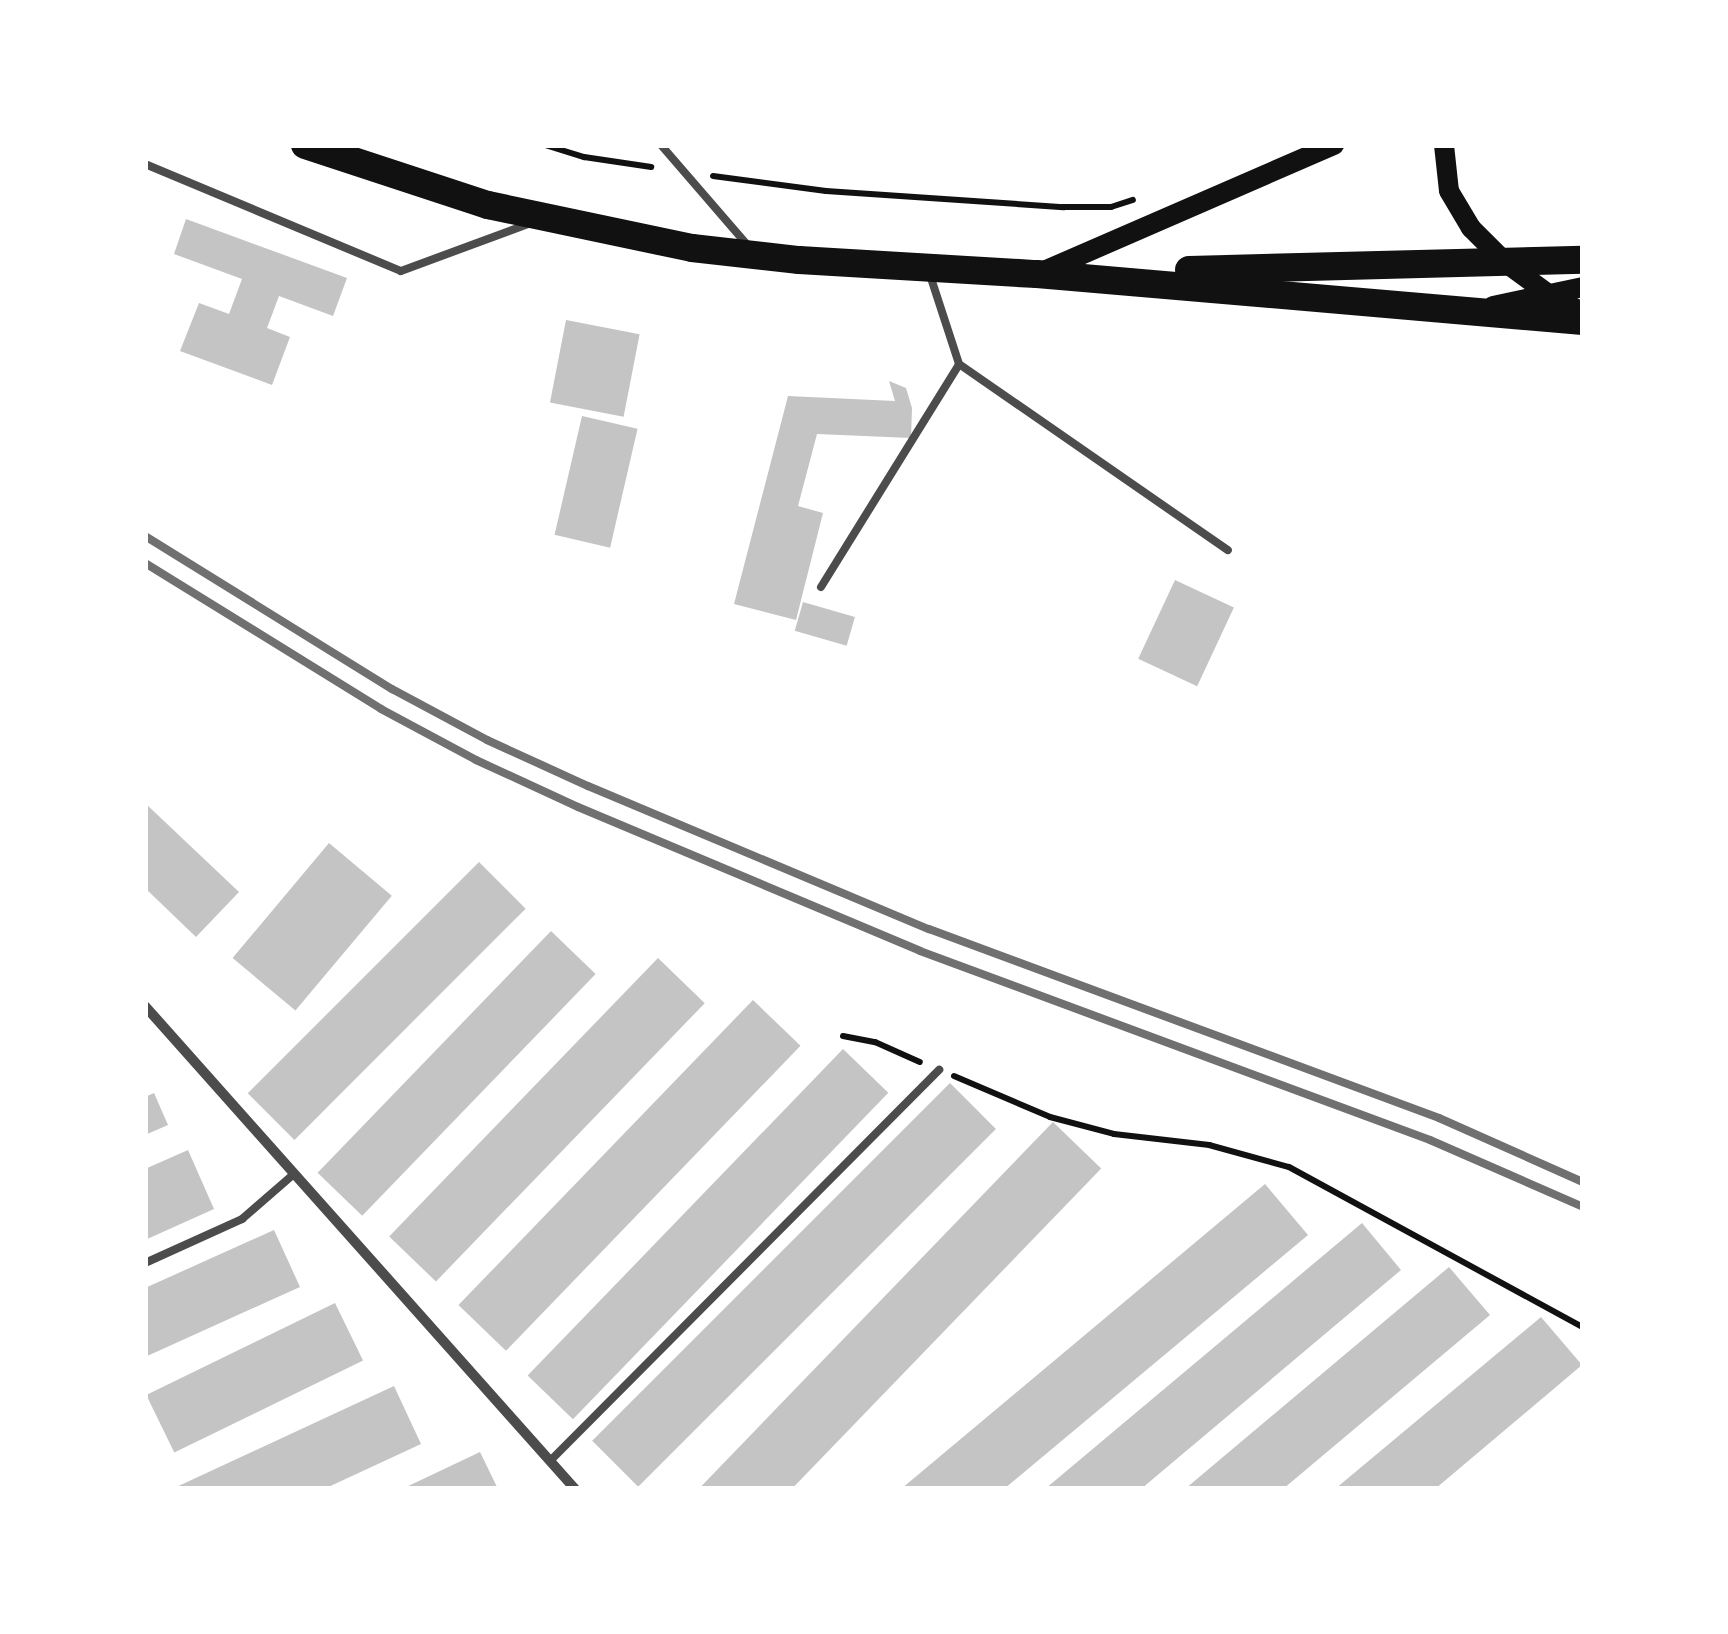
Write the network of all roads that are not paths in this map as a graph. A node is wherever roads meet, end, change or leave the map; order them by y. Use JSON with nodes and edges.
{"nodes":[{"id":1,"x":305,"y":145,"type":"edge"},
{"id":2,"x":661,"y":145,"type":"edge"},
{"id":3,"x":1334,"y":145,"type":"edge"},
{"id":4,"x":1444,"y":145,"type":"edge"},
{"id":5,"x":145,"y":164,"type":"edge"},
{"id":6,"x":543,"y":218,"type":"junction"},
{"id":7,"x":756,"y":255,"type":"junction"},
{"id":8,"x":1583,"y":260,"type":"edge"},
{"id":9,"x":1506,"y":264,"type":"junction"},
{"id":10,"x":928,"y":268,"type":"junction"},
{"id":11,"x":1038,"y":274,"type":"junction"},
{"id":12,"x":1583,"y":287,"type":"edge"},
{"id":13,"x":1551,"y":296,"type":"junction"},
{"id":14,"x":1476,"y":309,"type":"junction"},
{"id":15,"x":1583,"y":312,"type":"edge"},
{"id":16,"x":1583,"y":321,"type":"edge"},
{"id":17,"x":958,"y":364,"type":"junction"},
{"id":18,"x":1228,"y":550,"type":"dead end"},
{"id":19,"x":821,"y":587,"type":"dead end"},
{"id":20,"x":145,"y":1006,"type":"edge"},
{"id":21,"x":938,"y":1070,"type":"road end"},
{"id":22,"x":294,"y":1174,"type":"junction"},
{"id":23,"x":145,"y":1263,"type":"edge"},
{"id":24,"x":550,"y":1461,"type":"junction"},
{"id":25,"x":575,"y":1489,"type":"edge"}],
"edges":[{"from":1,"to":6,"type":"highway"},
{"from":2,"to":7,"type":"lane"},
{"from":3,"to":11,"type":"main road"},
{"from":4,"to":9,"type":"main road"},
{"from":5,"to":6,"type":"lane"},
{"from":6,"to":7,"type":"highway"},
{"from":7,"to":10,"type":"highway"},
{"from":8,"to":9,"type":"highway"},
{"from":9,"to":11,"type":"highway"},
{"from":9,"to":13,"type":"main road"},
{"from":10,"to":11,"type":"highway"},
{"from":10,"to":17,"type":"lane"},
{"from":11,"to":14,"type":"highway"},
{"from":12,"to":13,"type":"main road"},
{"from":13,"to":14,"type":"main road"},
{"from":13,"to":15,"type":"main road"},
{"from":14,"to":16,"type":"highway"},
{"from":17,"to":18,"type":"lane"},
{"from":17,"to":19,"type":"lane"},
{"from":20,"to":22,"type":"street"},
{"from":21,"to":24,"type":"lane"},
{"from":22,"to":23,"type":"lane"},
{"from":22,"to":24,"type":"street"},
{"from":24,"to":25,"type":"street"}]}
